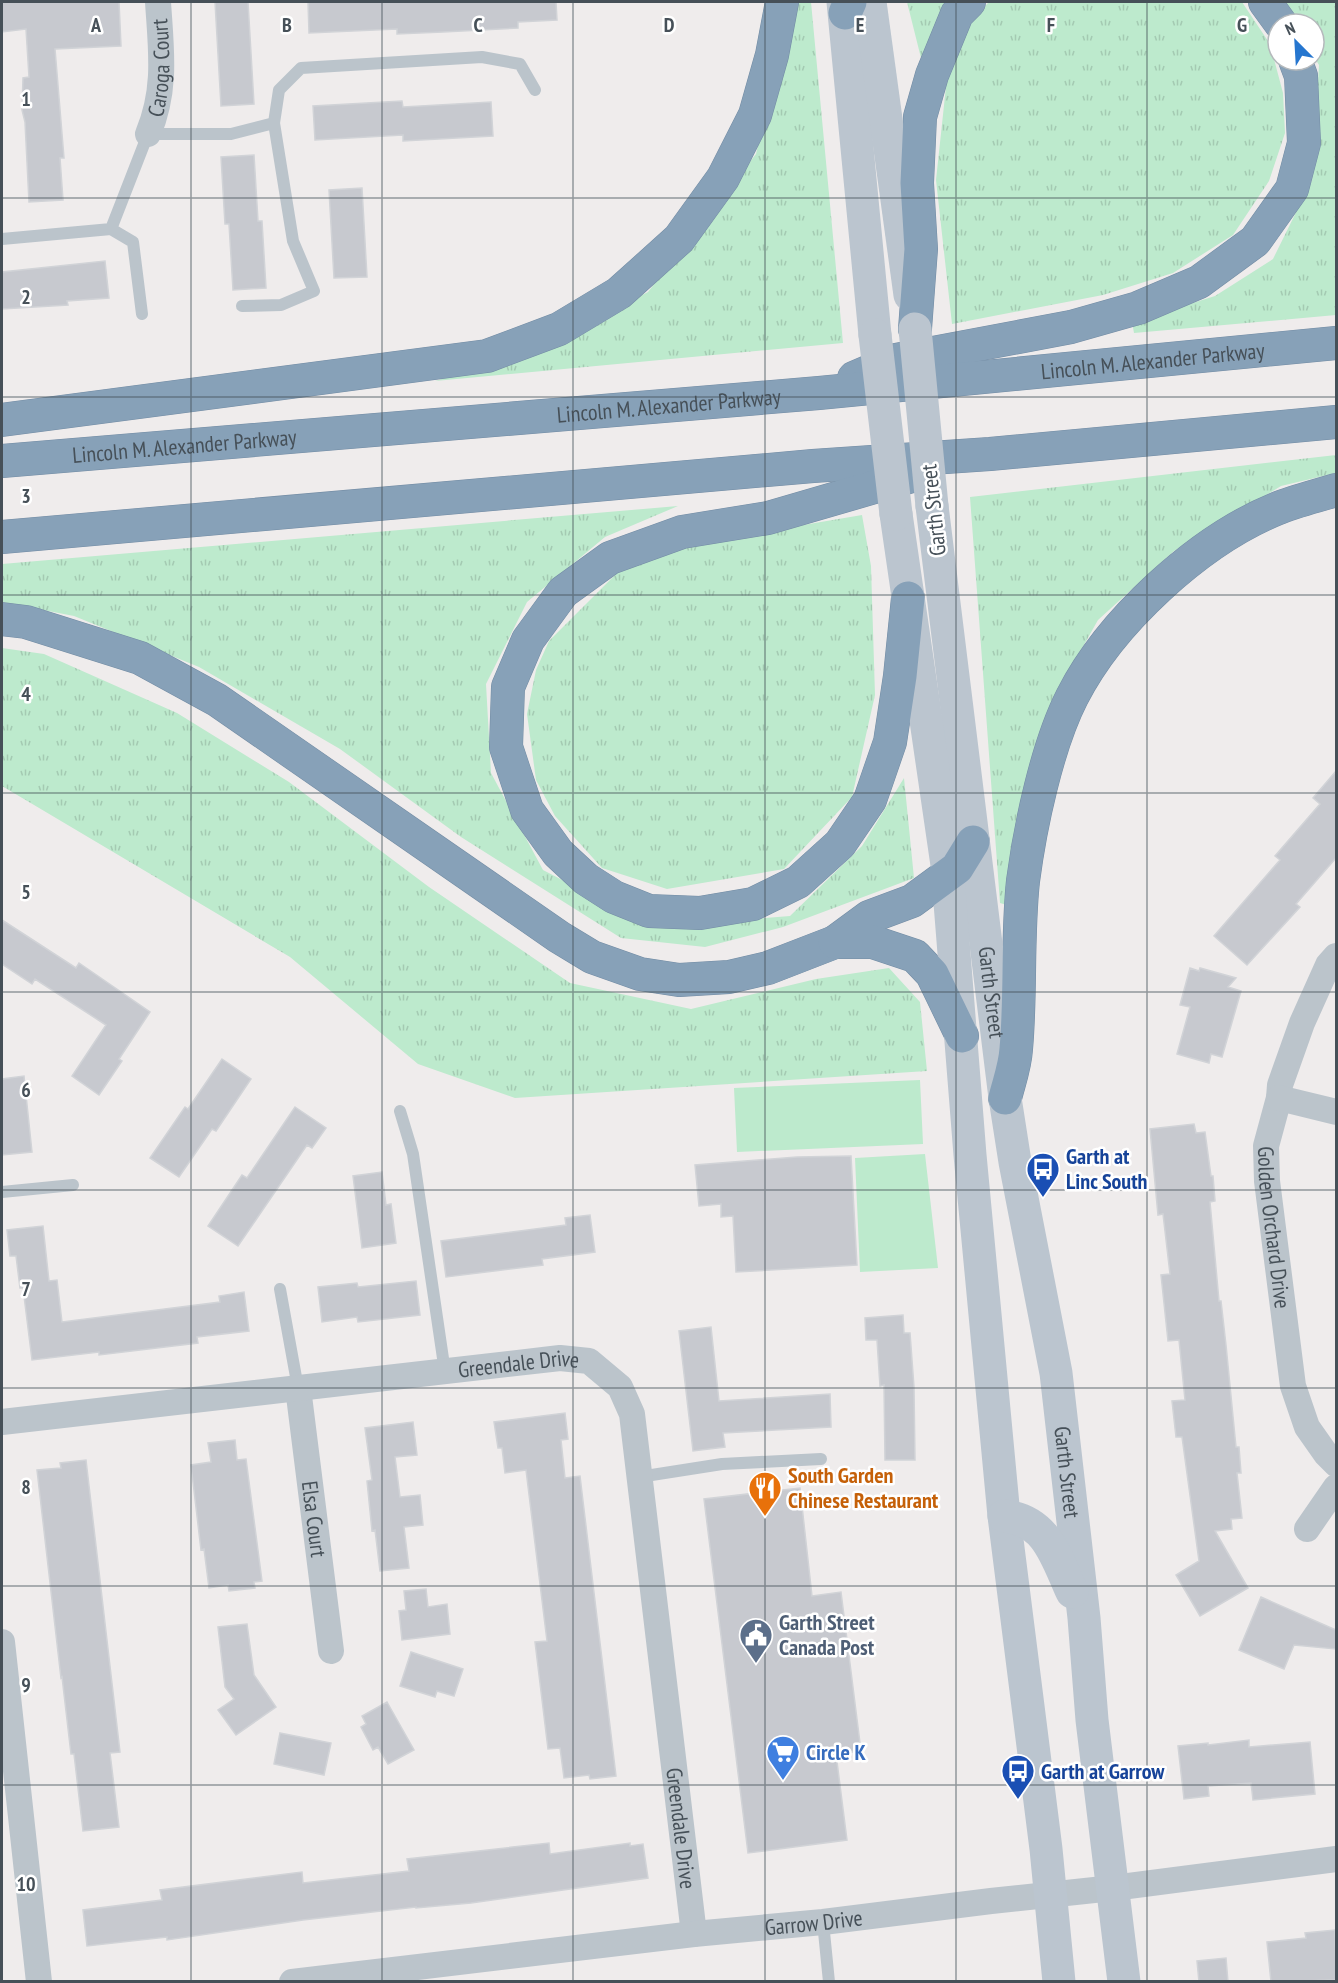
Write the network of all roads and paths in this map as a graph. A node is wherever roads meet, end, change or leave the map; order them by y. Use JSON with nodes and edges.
{"nodes":[{"id":1,"x":158,"y":2,"type":"edge"},
{"id":2,"x":782,"y":2,"type":"edge"},
{"id":3,"x":969,"y":2,"type":"edge"},
{"id":4,"x":852,"y":4,"type":"edge"},
{"id":5,"x":1300,"y":72,"type":"edge"},
{"id":6,"x":535,"y":90,"type":"dead end"},
{"id":7,"x":274,"y":123,"type":"junction"},
{"id":8,"x":148,"y":134,"type":"junction"},
{"id":9,"x":111,"y":229,"type":"junction"},
{"id":10,"x":2,"y":239,"type":"edge"},
{"id":11,"x":242,"y":306,"type":"dead end"},
{"id":12,"x":142,"y":314,"type":"dead end"},
{"id":13,"x":915,"y":329,"type":"junction"},
{"id":14,"x":1336,"y":343,"type":"edge"},
{"id":15,"x":819,"y":393,"type":"junction"},
{"id":16,"x":2,"y":420,"type":"edge"},
{"id":17,"x":1336,"y":422,"type":"edge"},
{"id":18,"x":990,"y":454,"type":"junction"},
{"id":19,"x":2,"y":461,"type":"edge"},
{"id":20,"x":1336,"y":490,"type":"edge"},
{"id":21,"x":2,"y":537,"type":"edge"},
{"id":22,"x":908,"y":598,"type":"junction"},
{"id":23,"x":2,"y":619,"type":"edge"},
{"id":24,"x":973,"y":842,"type":"junction"},
{"id":25,"x":948,"y":876,"type":"junction"},
{"id":26,"x":836,"y":942,"type":"junction"},
{"id":27,"x":1336,"y":956,"type":"edge"},
{"id":28,"x":962,"y":1036,"type":"junction"},
{"id":29,"x":1005,"y":1098,"type":"junction"},
{"id":30,"x":1279,"y":1098,"type":"junction"},
{"id":31,"x":400,"y":1111,"type":"dead end"},
{"id":32,"x":1336,"y":1113,"type":"edge"},
{"id":33,"x":73,"y":1185,"type":"dead end"},
{"id":34,"x":2,"y":1192,"type":"edge"},
{"id":35,"x":280,"y":1289,"type":"dead end"},
{"id":36,"x":444,"y":1372,"type":"junction"},
{"id":37,"x":298,"y":1388,"type":"junction"},
{"id":38,"x":2,"y":1422,"type":"edge"},
{"id":39,"x":821,"y":1459,"type":"dead end"},
{"id":40,"x":1336,"y":1464,"type":"edge"},
{"id":41,"x":639,"y":1477,"type":"junction"},
{"id":42,"x":1336,"y":1487,"type":"edge"},
{"id":43,"x":1004,"y":1516,"type":"junction"},
{"id":44,"x":1307,"y":1529,"type":"dead end"},
{"id":45,"x":1084,"y":1618,"type":"junction"},
{"id":46,"x":2,"y":1642,"type":"edge"},
{"id":47,"x":332,"y":1651,"type":"dead end"},
{"id":48,"x":1336,"y":1859,"type":"edge"},
{"id":49,"x":1113,"y":1888,"type":"junction"},
{"id":50,"x":1050,"y":1896,"type":"junction"},
{"id":51,"x":822,"y":1922,"type":"junction"},
{"id":52,"x":694,"y":1934,"type":"junction"},
{"id":53,"x":331,"y":1979,"type":"edge"},
{"id":54,"x":39,"y":1982,"type":"edge"},
{"id":55,"x":292,"y":1982,"type":"edge"},
{"id":56,"x":829,"y":1982,"type":"edge"},
{"id":57,"x":1059,"y":1982,"type":"edge"},
{"id":58,"x":1124,"y":1982,"type":"edge"}],
"edges":[{"from":1,"to":8,"type":"street","name":"Caroga Court"},
{"from":2,"to":16,"type":"highway"},
{"from":3,"to":13,"type":"highway"},
{"from":4,"to":13,"type":"main road","name":"Garth Street"},
{"from":4,"to":22,"type":"main road","name":"Garth Street","bridge":true},
{"from":5,"to":15,"type":"highway"},
{"from":6,"to":7,"type":"lane"},
{"from":7,"to":8,"type":"lane"},
{"from":7,"to":11,"type":"lane"},
{"from":8,"to":9,"type":"lane"},
{"from":9,"to":10,"type":"lane"},
{"from":9,"to":12,"type":"lane"},
{"from":13,"to":24,"type":"main road","name":"Garth Street","bridge":true},
{"from":14,"to":15,"type":"highway","name":"Lincoln M. Alexander Parkway"},
{"from":15,"to":19,"type":"highway","name":"Lincoln M. Alexander Parkway"},
{"from":17,"to":18,"type":"highway"},
{"from":18,"to":21,"type":"highway"},
{"from":18,"to":22,"type":"highway"},
{"from":20,"to":29,"type":"highway"},
{"from":22,"to":25,"type":"main road","name":"Garth Street"},
{"from":23,"to":26,"type":"highway"},
{"from":24,"to":25,"type":"highway"},
{"from":24,"to":29,"type":"main road","name":"Garth Street"},
{"from":25,"to":26,"type":"highway"},
{"from":25,"to":28,"type":"main road","name":"Garth Street"},
{"from":26,"to":28,"type":"highway"},
{"from":27,"to":30,"type":"street","name":"Golden Orchard Drive"},
{"from":28,"to":43,"type":"main road","name":"Garth Street"},
{"from":29,"to":45,"type":"main road","name":"Garth Street"},
{"from":30,"to":32,"type":"street"},
{"from":30,"to":40,"type":"street","name":"Golden Orchard Drive"},
{"from":31,"to":36,"type":"lane"},
{"from":33,"to":34,"type":"lane"},
{"from":35,"to":37,"type":"lane"},
{"from":36,"to":37,"type":"street","name":"Greendale Drive"},
{"from":36,"to":41,"type":"street","name":"Greendale Drive"},
{"from":37,"to":38,"type":"street","name":"Greendale Drive"},
{"from":37,"to":47,"type":"street","name":"Elsa Court"},
{"from":39,"to":41,"type":"lane"},
{"from":41,"to":52,"type":"street","name":"Greendale Drive"},
{"from":42,"to":44,"type":"street"},
{"from":43,"to":45,"type":"main road"},
{"from":43,"to":50,"type":"main road","name":"Garth Street"},
{"from":45,"to":49,"type":"main road","name":"Garth Street"},
{"from":46,"to":54,"type":"street"},
{"from":48,"to":49,"type":"street","name":"Garrow Drive"},
{"from":49,"to":50,"type":"street","name":"Garrow Drive"},
{"from":49,"to":58,"type":"main road","name":"Garth Street"},
{"from":50,"to":51,"type":"street","name":"Garrow Drive"},
{"from":50,"to":57,"type":"main road","name":"Garth Street"},
{"from":51,"to":52,"type":"street","name":"Garrow Drive"},
{"from":51,"to":56,"type":"lane"},
{"from":52,"to":53,"type":"street","name":"Garrow Drive"},
{"from":53,"to":55,"type":"street","name":"Garrow Drive"}]}
